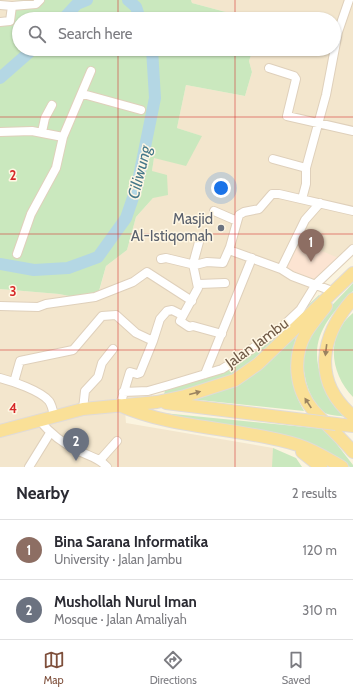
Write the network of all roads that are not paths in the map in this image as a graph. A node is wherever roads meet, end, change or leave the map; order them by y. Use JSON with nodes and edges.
{"nodes":[{"id":1,"x":40,"y":0,"type":"edge"},
{"id":2,"x":349,"y":0,"type":"edge"},
{"id":3,"x":0,"y":5,"type":"edge"},
{"id":4,"x":12,"y":6,"type":"junction"},
{"id":5,"x":0,"y":22,"type":"edge"},
{"id":6,"x":341,"y":23,"type":"edge"},
{"id":7,"x":333,"y":56,"type":"edge"},
{"id":8,"x":269,"y":68,"type":"dead end"},
{"id":9,"x":91,"y":71,"type":"dead end"},
{"id":10,"x":83,"y":94,"type":"junction"},
{"id":11,"x":52,"y":105,"type":"dead end"},
{"id":12,"x":141,"y":110,"type":"dead end"},
{"id":13,"x":319,"y":123,"type":"junction"},
{"id":14,"x":353,"y":131,"type":"edge"},
{"id":15,"x":0,"y":132,"type":"edge"},
{"id":16,"x":42,"y":132,"type":"junction"},
{"id":17,"x":63,"y":137,"type":"junction"},
{"id":18,"x":273,"y":159,"type":"dead end"},
{"id":19,"x":306,"y":168,"type":"junction"},
{"id":20,"x":302,"y":199,"type":"junction"},
{"id":21,"x":320,"y":204,"type":"junction"},
{"id":22,"x":214,"y":211,"type":"dead end"},
{"id":23,"x":353,"y":211,"type":"edge"},
{"id":24,"x":237,"y":221,"type":"junction"},
{"id":25,"x":198,"y":242,"type":"dead end"},
{"id":26,"x":353,"y":249,"type":"edge"},
{"id":27,"x":229,"y":250,"type":"junction"},
{"id":28,"x":17,"y":254,"type":"dead end"},
{"id":29,"x":252,"y":258,"type":"junction"},
{"id":30,"x":161,"y":259,"type":"dead end"},
{"id":31,"x":194,"y":265,"type":"junction"},
{"id":32,"x":281,"y":269,"type":"junction"},
{"id":33,"x":353,"y":274,"type":"edge"},
{"id":34,"x":225,"y":283,"type":"dead end"},
{"id":35,"x":198,"y":284,"type":"junction"},
{"id":36,"x":316,"y":284,"type":"junction"},
{"id":37,"x":332,"y":291,"type":"junction"},
{"id":38,"x":353,"y":299,"type":"edge"},
{"id":39,"x":192,"y":301,"type":"junction"},
{"id":40,"x":353,"y":304,"type":"edge"},
{"id":41,"x":0,"y":306,"type":"edge"},
{"id":42,"x":182,"y":315,"type":"junction"},
{"id":43,"x":340,"y":315,"type":"junction"},
{"id":44,"x":222,"y":334,"type":"junction"},
{"id":45,"x":153,"y":341,"type":"junction"},
{"id":46,"x":113,"y":349,"type":"dead end"},
{"id":47,"x":205,"y":374,"type":"junction"},
{"id":48,"x":0,"y":378,"type":"edge"},
{"id":49,"x":14,"y":382,"type":"junction"},
{"id":50,"x":123,"y":392,"type":"junction"},
{"id":51,"x":157,"y":402,"type":"junction"},
{"id":52,"x":119,"y":405,"type":"junction"},
{"id":53,"x":83,"y":409,"type":"junction"},
{"id":54,"x":54,"y":416,"type":"junction"},
{"id":55,"x":353,"y":416,"type":"edge"},
{"id":56,"x":39,"y":420,"type":"junction"},
{"id":57,"x":353,"y":426,"type":"edge"},
{"id":58,"x":0,"y":431,"type":"edge"},
{"id":59,"x":50,"y":433,"type":"junction"},
{"id":60,"x":251,"y":434,"type":"junction"},
{"id":61,"x":117,"y":441,"type":"dead end"},
{"id":62,"x":353,"y":452,"type":"edge"},
{"id":63,"x":100,"y":460,"type":"junction"},
{"id":64,"x":29,"y":466,"type":"edge"},
{"id":65,"x":107,"y":467,"type":"edge"},
{"id":66,"x":321,"y":467,"type":"edge"},
{"id":67,"x":342,"y":467,"type":"edge"}],
"edges":[{"from":1,"to":4,"type":"street"},
{"from":2,"to":6,"type":"street"},
{"from":3,"to":4,"type":"street"},
{"from":4,"to":5,"type":"street"},
{"from":7,"to":13,"type":"street"},
{"from":8,"to":13,"type":"street"},
{"from":9,"to":10,"type":"street"},
{"from":10,"to":12,"type":"street"},
{"from":10,"to":17,"type":"street"},
{"from":11,"to":16,"type":"street"},
{"from":13,"to":14,"type":"street"},
{"from":13,"to":19,"type":"street"},
{"from":15,"to":16,"type":"street"},
{"from":16,"to":17,"type":"street"},
{"from":17,"to":28,"type":"street"},
{"from":18,"to":19,"type":"street"},
{"from":19,"to":20,"type":"street"},
{"from":20,"to":21,"type":"street"},
{"from":20,"to":24,"type":"street"},
{"from":21,"to":23,"type":"street"},
{"from":21,"to":32,"type":"street"},
{"from":22,"to":24,"type":"street"},
{"from":24,"to":27,"type":"street"},
{"from":25,"to":31,"type":"street"},
{"from":26,"to":36,"type":"street","name":"Jalan Jambu"},
{"from":27,"to":29,"type":"street"},
{"from":27,"to":31,"type":"street"},
{"from":29,"to":32,"type":"street"},
{"from":29,"to":44,"type":"street"},
{"from":30,"to":31,"type":"street"},
{"from":31,"to":35,"type":"street"},
{"from":32,"to":36,"type":"street"},
{"from":33,"to":37,"type":"main road"},
{"from":62,"to":33,"type":"main road","one_way":true},
{"from":34,"to":35,"type":"street"},
{"from":35,"to":39,"type":"street"},
{"from":36,"to":37,"type":"street"},
{"from":36,"to":47,"type":"street","name":"Jalan Jambu"},
{"from":51,"to":37,"type":"main road","one_way":true},
{"from":38,"to":43,"type":"main road"},
{"from":39,"to":41,"type":"street"},
{"from":39,"to":42,"type":"street"},
{"from":40,"to":43,"type":"main road"},
{"from":42,"to":44,"type":"street"},
{"from":42,"to":45,"type":"street"},
{"from":43,"to":55,"type":"main road","one_way":true},
{"from":44,"to":47,"type":"street"},
{"from":45,"to":49,"type":"street"},
{"from":45,"to":50,"type":"street"},
{"from":46,"to":53,"type":"street"},
{"from":47,"to":50,"type":"street","name":"Jalan Jambu"},
{"from":48,"to":49,"type":"street"},
{"from":49,"to":54,"type":"street"},
{"from":50,"to":52,"type":"street"},
{"from":51,"to":52,"type":"main road"},
{"from":51,"to":57,"type":"main road","bridge":true},
{"from":52,"to":53,"type":"main road"},
{"from":52,"to":60,"type":"main road"},
{"from":53,"to":54,"type":"main road"},
{"from":54,"to":56,"type":"main road"},
{"from":56,"to":58,"type":"main road"},
{"from":56,"to":59,"type":"street"},
{"from":59,"to":63,"type":"street"},
{"from":59,"to":64,"type":"street"},
{"from":60,"to":66,"type":"main road"},
{"from":60,"to":67,"type":"main road"},
{"from":61,"to":63,"type":"street"},
{"from":63,"to":65,"type":"street"}]}
